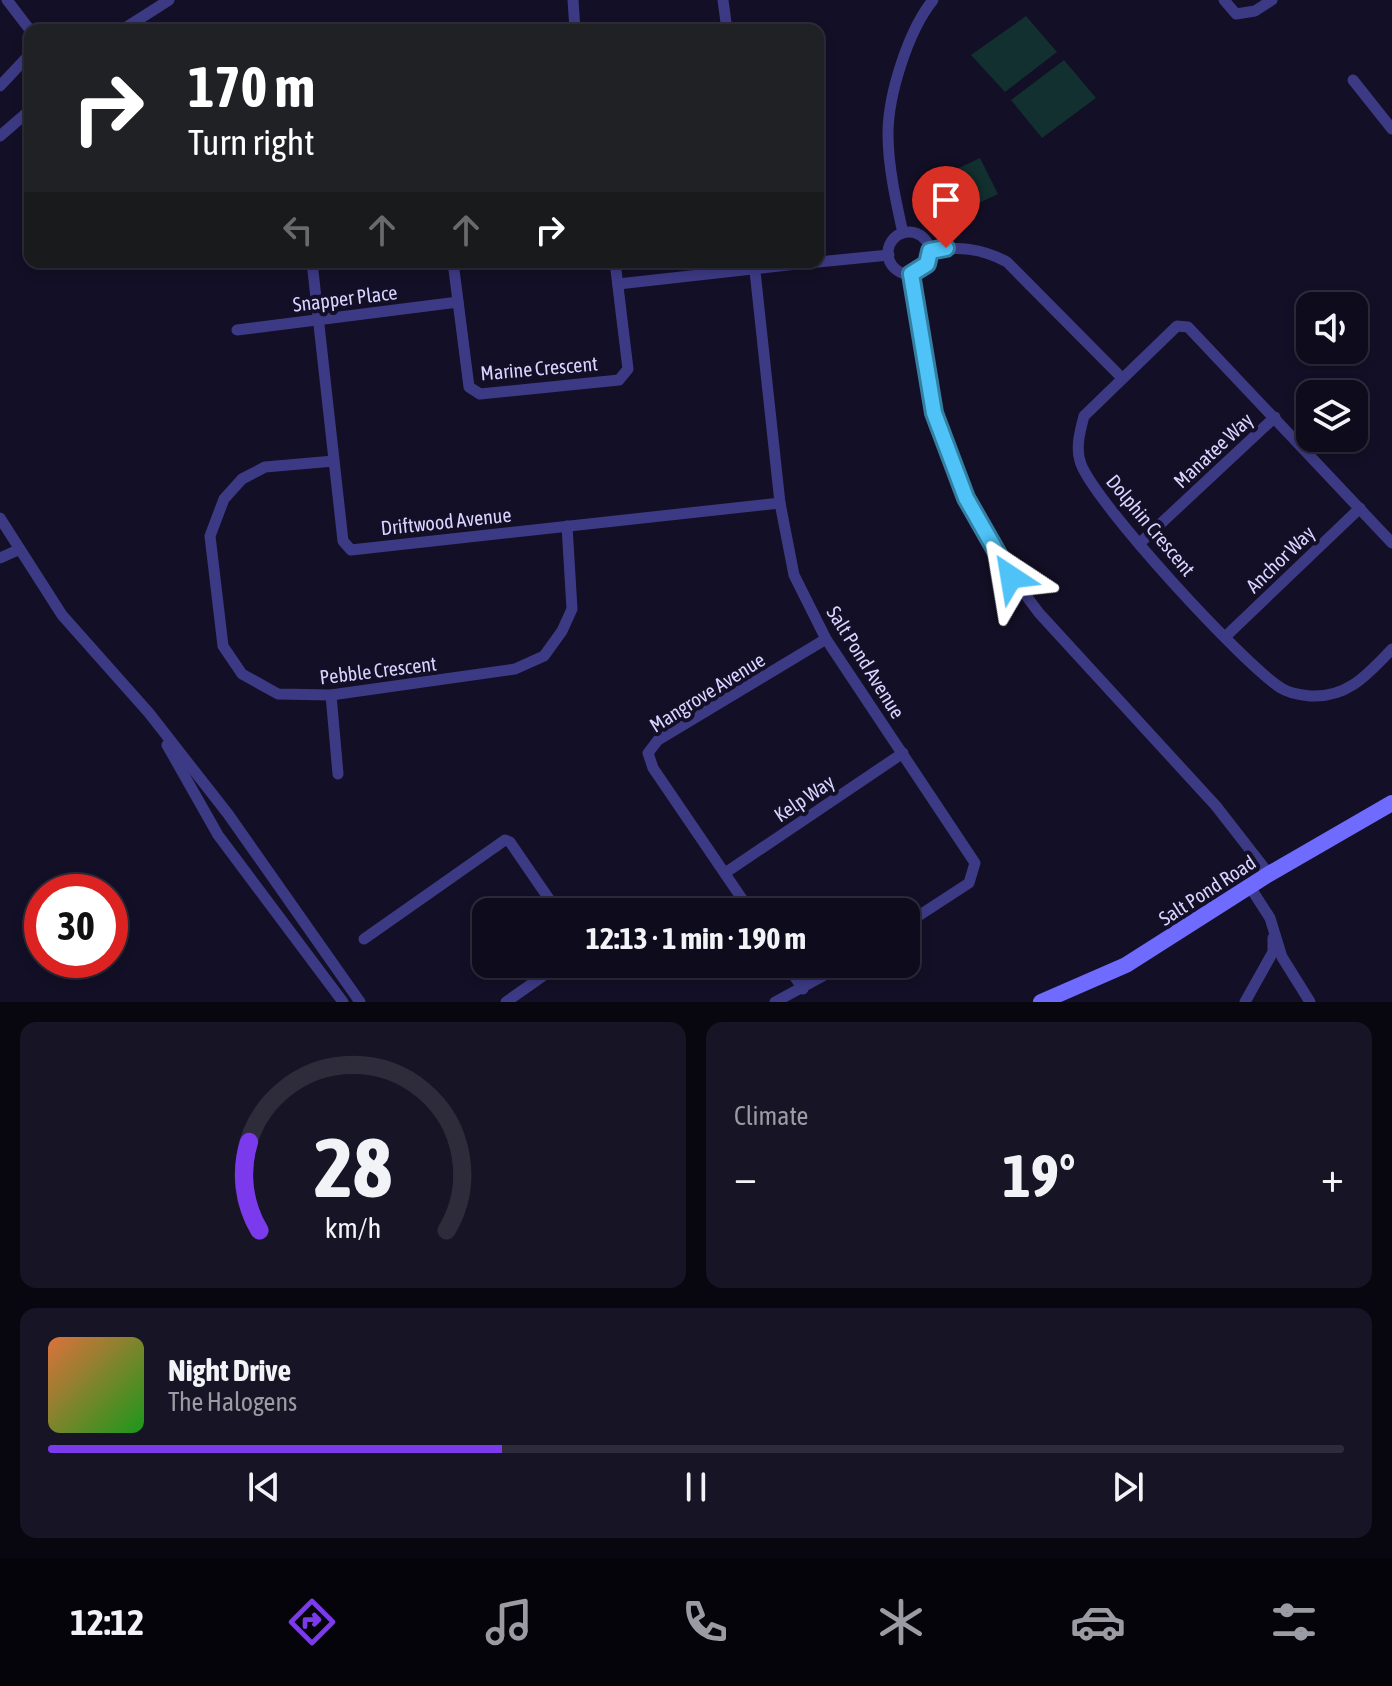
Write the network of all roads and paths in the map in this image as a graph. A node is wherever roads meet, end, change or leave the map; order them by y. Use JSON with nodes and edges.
{"nodes":[{"id":1,"x":7,"y":0,"type":"edge"},
{"id":2,"x":169,"y":0,"type":"edge"},
{"id":3,"x":573,"y":0,"type":"edge"},
{"id":4,"x":723,"y":0,"type":"edge"},
{"id":5,"x":933,"y":0,"type":"edge"},
{"id":6,"x":1224,"y":0,"type":"edge"},
{"id":7,"x":1272,"y":0,"type":"edge"},
{"id":8,"x":25,"y":24,"type":"edge"},
{"id":9,"x":131,"y":24,"type":"edge"},
{"id":10,"x":575,"y":24,"type":"edge"},
{"id":11,"x":726,"y":24,"type":"edge"},
{"id":12,"x":24,"y":60,"type":"edge"},
{"id":13,"x":1353,"y":80,"type":"dead end"},
{"id":14,"x":0,"y":86,"type":"edge"},
{"id":15,"x":24,"y":115,"type":"edge"},
{"id":16,"x":1392,"y":129,"type":"edge"},
{"id":17,"x":0,"y":136,"type":"edge"},
{"id":18,"x":903,"y":233,"type":"junction"},
{"id":19,"x":930,"y":251,"type":"junction"},
{"id":20,"x":889,"y":255,"type":"junction"},
{"id":21,"x":824,"y":261,"type":"edge"},
{"id":22,"x":313,"y":268,"type":"edge"},
{"id":23,"x":454,"y":268,"type":"edge"},
{"id":24,"x":616,"y":268,"type":"edge"},
{"id":25,"x":733,"y":268,"type":"edge"},
{"id":26,"x":755,"y":268,"type":"edge"},
{"id":27,"x":911,"y":274,"type":"junction"},
{"id":28,"x":618,"y":284,"type":"junction"},
{"id":29,"x":458,"y":302,"type":"junction"},
{"id":30,"x":318,"y":318,"type":"junction"},
{"id":31,"x":237,"y":330,"type":"dead end"},
{"id":32,"x":1122,"y":378,"type":"junction"},
{"id":33,"x":1275,"y":417,"type":"junction"},
{"id":34,"x":334,"y":461,"type":"junction"},
{"id":35,"x":780,"y":503,"type":"junction"},
{"id":36,"x":1360,"y":508,"type":"junction"},
{"id":37,"x":0,"y":518,"type":"edge"},
{"id":38,"x":567,"y":526,"type":"junction"},
{"id":39,"x":1141,"y":542,"type":"junction"},
{"id":40,"x":1392,"y":543,"type":"edge"},
{"id":41,"x":18,"y":550,"type":"junction"},
{"id":42,"x":0,"y":558,"type":"edge"},
{"id":43,"x":1225,"y":637,"type":"junction"},
{"id":44,"x":826,"y":639,"type":"junction"},
{"id":45,"x":1392,"y":649,"type":"edge"},
{"id":46,"x":331,"y":695,"type":"junction"},
{"id":47,"x":149,"y":713,"type":"junction"},
{"id":48,"x":903,"y":753,"type":"junction"},
{"id":49,"x":338,"y":774,"type":"dead end"},
{"id":50,"x":1392,"y":803,"type":"edge"},
{"id":51,"x":725,"y":873,"type":"junction"},
{"id":52,"x":1269,"y":874,"type":"junction"},
{"id":53,"x":1250,"y":887,"type":"junction"},
{"id":54,"x":548,"y":898,"type":"edge"},
{"id":55,"x":742,"y":898,"type":"edge"},
{"id":56,"x":920,"y":915,"type":"edge"},
{"id":57,"x":1273,"y":932,"type":"junction"},
{"id":58,"x":364,"y":939,"type":"dead end"},
{"id":59,"x":540,"y":978,"type":"edge"},
{"id":60,"x":796,"y":978,"type":"edge"},
{"id":61,"x":821,"y":978,"type":"edge"},
{"id":62,"x":803,"y":989,"type":"junction"},
{"id":63,"x":343,"y":1002,"type":"edge"},
{"id":64,"x":360,"y":1002,"type":"edge"},
{"id":65,"x":506,"y":1002,"type":"edge"},
{"id":66,"x":775,"y":1002,"type":"edge"},
{"id":67,"x":1041,"y":1002,"type":"edge"},
{"id":68,"x":1245,"y":1002,"type":"edge"},
{"id":69,"x":1310,"y":1002,"type":"edge"}],
"edges":[{"from":1,"to":8,"type":"street"},
{"from":2,"to":9,"type":"street"},
{"from":3,"to":10,"type":"street"},
{"from":4,"to":11,"type":"street"},
{"from":5,"to":18,"type":"street"},
{"from":6,"to":7,"type":"street"},
{"from":12,"to":14,"type":"street"},
{"from":13,"to":16,"type":"street"},
{"from":15,"to":17,"type":"street"},
{"from":18,"to":19,"type":"street"},
{"from":18,"to":20,"type":"street"},
{"from":19,"to":27,"type":"street"},
{"from":19,"to":32,"type":"street"},
{"from":20,"to":21,"type":"street"},
{"from":20,"to":27,"type":"street"},
{"from":22,"to":30,"type":"street","name":"Driftwood Avenue"},
{"from":23,"to":29,"type":"street","name":"Marine Crescent"},
{"from":24,"to":28,"type":"street","name":"Marine Crescent"},
{"from":25,"to":28,"type":"street"},
{"from":26,"to":35,"type":"street","name":"Salt Pond Avenue"},
{"from":27,"to":52,"type":"street"},
{"from":28,"to":29,"type":"street","name":"Marine Crescent"},
{"from":29,"to":30,"type":"street","name":"Snapper Place"},
{"from":30,"to":31,"type":"street","name":"Snapper Place"},
{"from":30,"to":34,"type":"street","name":"Driftwood Avenue"},
{"from":32,"to":33,"type":"street","name":"Dolphin Crescent"},
{"from":32,"to":39,"type":"street","name":"Dolphin Crescent"},
{"from":33,"to":36,"type":"street","name":"Dolphin Crescent"},
{"from":33,"to":39,"type":"street","name":"Manatee Way"},
{"from":34,"to":38,"type":"street","name":"Driftwood Avenue"},
{"from":34,"to":46,"type":"street","name":"Pebble Crescent"},
{"from":35,"to":38,"type":"street","name":"Driftwood Avenue"},
{"from":35,"to":44,"type":"street","name":"Salt Pond Avenue"},
{"from":36,"to":40,"type":"street","name":"Dolphin Crescent"},
{"from":36,"to":43,"type":"street","name":"Anchor Way"},
{"from":37,"to":41,"type":"street"},
{"from":38,"to":46,"type":"street","name":"Pebble Crescent"},
{"from":39,"to":43,"type":"street","name":"Dolphin Crescent"},
{"from":41,"to":42,"type":"street"},
{"from":41,"to":47,"type":"street"},
{"from":43,"to":45,"type":"street","name":"Dolphin Crescent"},
{"from":44,"to":48,"type":"street","name":"Salt Pond Avenue"},
{"from":44,"to":51,"type":"street","name":"Mangrove Avenue"},
{"from":46,"to":49,"type":"street"},
{"from":47,"to":63,"type":"street"},
{"from":47,"to":64,"type":"street"},
{"from":48,"to":51,"type":"street","name":"Kelp Way"},
{"from":48,"to":56,"type":"street","name":"Salt Pond Avenue"},
{"from":50,"to":52,"type":"street","name":"Salt Pond Road"},
{"from":51,"to":55,"type":"street","name":"Mangrove Avenue"},
{"from":52,"to":53,"type":"street","name":"Salt Pond Road"},
{"from":53,"to":57,"type":"street"},
{"from":53,"to":67,"type":"street","name":"Salt Pond Road"},
{"from":54,"to":58,"type":"street"},
{"from":57,"to":68,"type":"street"},
{"from":57,"to":69,"type":"street"},
{"from":59,"to":65,"type":"street"},
{"from":60,"to":62,"type":"street"},
{"from":61,"to":62,"type":"street"},
{"from":62,"to":66,"type":"street"}]}
